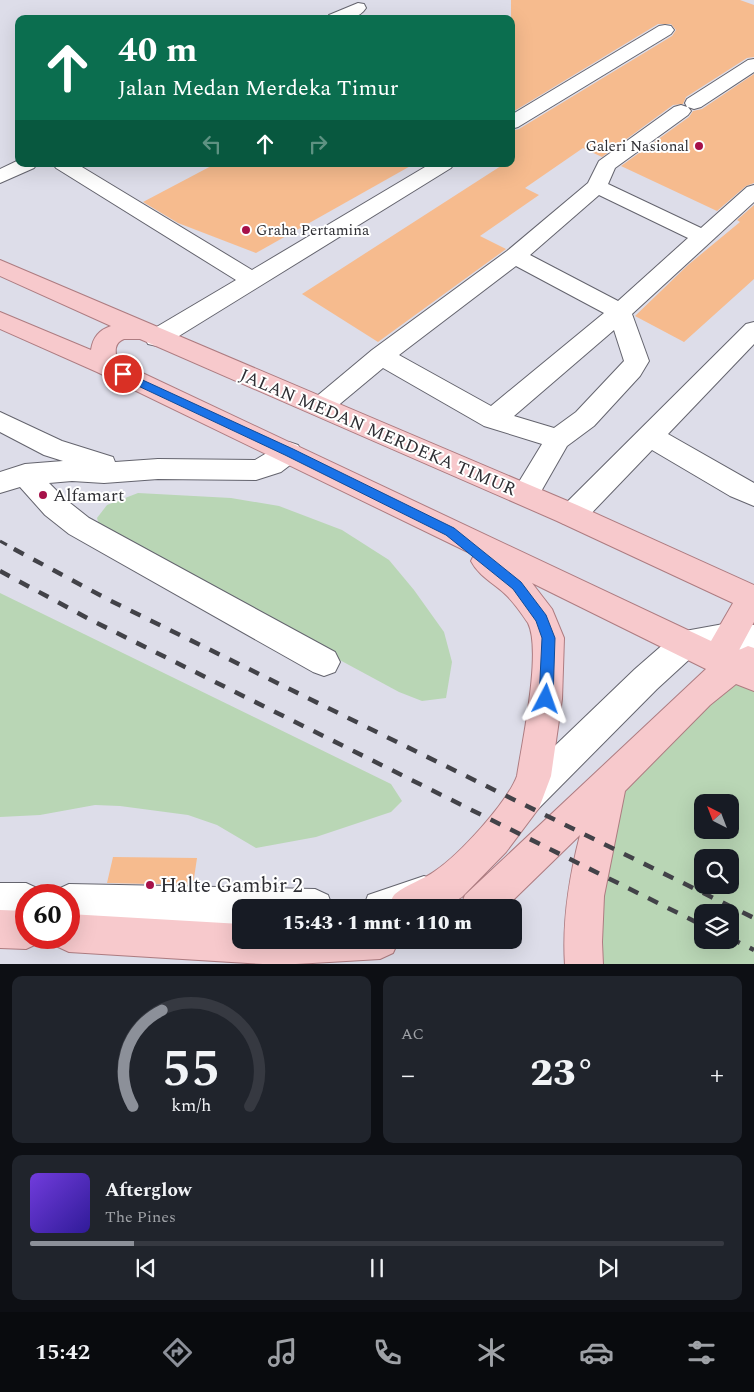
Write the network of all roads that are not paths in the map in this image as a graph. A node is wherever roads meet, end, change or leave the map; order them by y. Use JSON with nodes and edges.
{"nodes":[{"id":1,"x":358,"y":8,"type":"dead end"},
{"id":2,"x":343,"y":15,"type":"edge"},
{"id":3,"x":665,"y":30,"type":"dead end"},
{"id":4,"x":754,"y":64,"type":"edge"},
{"id":5,"x":515,"y":121,"type":"edge"},
{"id":6,"x":22,"y":167,"type":"edge"},
{"id":7,"x":68,"y":167,"type":"edge"},
{"id":8,"x":439,"y":167,"type":"edge"},
{"id":9,"x":0,"y":177,"type":"edge"},
{"id":10,"x":597,"y":186,"type":"junction"},
{"id":11,"x":754,"y":191,"type":"edge"},
{"id":12,"x":703,"y":238,"type":"junction"},
{"id":13,"x":515,"y":256,"type":"junction"},
{"id":14,"x":0,"y":267,"type":"edge"},
{"id":15,"x":252,"y":280,"type":"junction"},
{"id":16,"x":620,"y":312,"type":"junction"},
{"id":17,"x":0,"y":320,"type":"edge"},
{"id":18,"x":150,"y":334,"type":"junction"},
{"id":19,"x":749,"y":342,"type":"edge"},
{"id":20,"x":381,"y":356,"type":"junction"},
{"id":21,"x":106,"y":366,"type":"junction"},
{"id":22,"x":320,"y":406,"type":"junction"},
{"id":23,"x":493,"y":419,"type":"junction"},
{"id":24,"x":0,"y":422,"type":"edge"},
{"id":25,"x":650,"y":436,"type":"junction"},
{"id":26,"x":558,"y":439,"type":"junction"},
{"id":27,"x":289,"y":452,"type":"junction"},
{"id":28,"x":144,"y":470,"type":"junction"},
{"id":29,"x":12,"y":479,"type":"edge"},
{"id":30,"x":525,"y":495,"type":"junction"},
{"id":31,"x":754,"y":495,"type":"edge"},
{"id":32,"x":572,"y":515,"type":"junction"},
{"id":33,"x":450,"y":532,"type":"junction"},
{"id":34,"x":753,"y":598,"type":"edge"},
{"id":35,"x":685,"y":644,"type":"junction"},
{"id":36,"x":740,"y":656,"type":"edge"},
{"id":37,"x":324,"y":662,"type":"dead end"},
{"id":38,"x":610,"y":783,"type":"junction"},
{"id":39,"x":526,"y":796,"type":"junction"},
{"id":40,"x":413,"y":899,"type":"edge"},
{"id":41,"x":423,"y":899,"type":"edge"},
{"id":42,"x":488,"y":899,"type":"edge"},
{"id":43,"x":0,"y":902,"type":"edge"},
{"id":44,"x":15,"y":902,"type":"edge"},
{"id":45,"x":80,"y":903,"type":"edge"},
{"id":46,"x":232,"y":906,"type":"edge"},
{"id":47,"x":0,"y":929,"type":"edge"},
{"id":48,"x":15,"y":930,"type":"edge"},
{"id":49,"x":80,"y":934,"type":"edge"},
{"id":50,"x":232,"y":943,"type":"edge"},
{"id":51,"x":584,"y":964,"type":"edge"}],
"edges":[{"from":1,"to":2,"type":"lane"},
{"from":3,"to":5,"type":"lane"},
{"from":4,"to":10,"type":"lane"},
{"from":6,"to":9,"type":"lane"},
{"from":7,"to":15,"type":"lane"},
{"from":8,"to":15,"type":"lane"},
{"from":10,"to":12,"type":"lane"},
{"from":10,"to":13,"type":"lane"},
{"from":11,"to":12,"type":"lane"},
{"from":12,"to":16,"type":"lane"},
{"from":13,"to":16,"type":"lane"},
{"from":13,"to":20,"type":"lane"},
{"from":14,"to":18,"type":"main road","name":"JALAN MEDAN MERDEKA TIMUR"},
{"from":15,"to":18,"type":"lane"},
{"from":16,"to":23,"type":"lane"},
{"from":16,"to":26,"type":"lane"},
{"from":17,"to":21,"type":"main road"},
{"from":18,"to":21,"type":"main road"},
{"from":18,"to":22,"type":"main road","name":"JALAN MEDAN MERDEKA TIMUR"},
{"from":19,"to":25,"type":"lane"},
{"from":20,"to":22,"type":"lane"},
{"from":20,"to":23,"type":"lane"},
{"from":21,"to":27,"type":"main road"},
{"from":22,"to":30,"type":"main road","name":"JALAN MEDAN MERDEKA TIMUR"},
{"from":23,"to":26,"type":"lane"},
{"from":24,"to":28,"type":"lane"},
{"from":25,"to":31,"type":"lane"},
{"from":25,"to":32,"type":"lane"},
{"from":26,"to":30,"type":"lane"},
{"from":27,"to":28,"type":"lane"},
{"from":27,"to":33,"type":"main road"},
{"from":28,"to":29,"type":"lane"},
{"from":29,"to":37,"type":"lane"},
{"from":30,"to":32,"type":"main road","name":"JALAN MEDAN MERDEKA TIMUR"},
{"from":32,"to":34,"type":"main road","name":"JALAN MEDAN MERDEKA TIMUR"},
{"from":33,"to":35,"type":"main road"},
{"from":33,"to":39,"type":"main road"},
{"from":34,"to":36,"type":"main road"},
{"from":35,"to":36,"type":"lane"},
{"from":35,"to":39,"type":"lane"},
{"from":36,"to":38,"type":"main road"},
{"from":38,"to":42,"type":"main road"},
{"from":38,"to":51,"type":"main road"},
{"from":39,"to":40,"type":"lane"},
{"from":39,"to":41,"type":"main road"},
{"from":43,"to":44,"type":"lane"},
{"from":45,"to":46,"type":"lane"},
{"from":47,"to":48,"type":"main road"},
{"from":49,"to":50,"type":"main road"}]}
